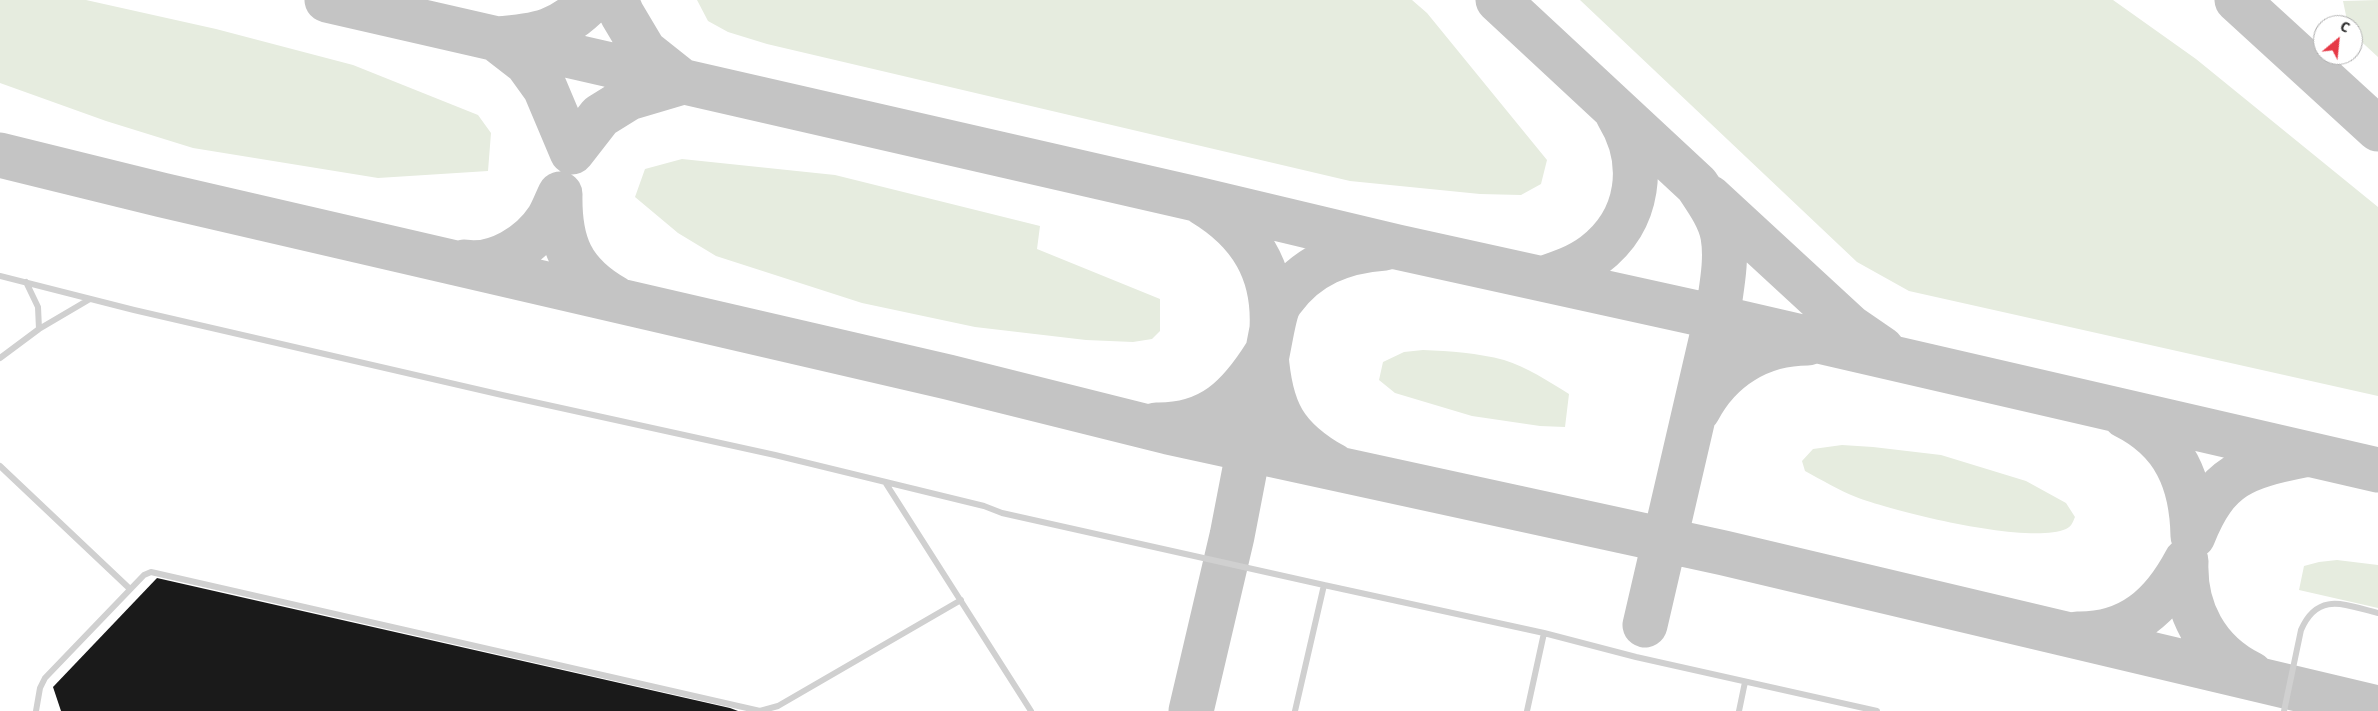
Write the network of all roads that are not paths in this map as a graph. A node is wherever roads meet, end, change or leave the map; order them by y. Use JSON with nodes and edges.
{"nodes":[{"id":1,"x":0,"y":276,"type":"edge"},
{"id":2,"x":26,"y":282,"type":"junction"},
{"id":3,"x":90,"y":299,"type":"junction"},
{"id":4,"x":39,"y":328,"type":"junction"},
{"id":5,"x":0,"y":358,"type":"edge"},
{"id":6,"x":0,"y":466,"type":"edge"},
{"id":7,"x":885,"y":482,"type":"junction"},
{"id":8,"x":1324,"y":585,"type":"junction"},
{"id":9,"x":130,"y":589,"type":"junction"},
{"id":10,"x":961,"y":600,"type":"junction"},
{"id":11,"x":2378,"y":613,"type":"edge"},
{"id":12,"x":1544,"y":633,"type":"junction"},
{"id":13,"x":1745,"y":682,"type":"junction"},
{"id":14,"x":36,"y":711,"type":"edge"},
{"id":15,"x":1031,"y":711,"type":"edge"},
{"id":16,"x":1295,"y":711,"type":"edge"},
{"id":17,"x":1527,"y":711,"type":"edge"},
{"id":18,"x":1739,"y":711,"type":"edge"},
{"id":19,"x":1877,"y":711,"type":"edge"},
{"id":20,"x":2284,"y":711,"type":"edge"}],
"edges":[{"from":1,"to":2,"type":"lane"},
{"from":2,"to":3,"type":"lane"},
{"from":2,"to":4,"type":"lane"},
{"from":3,"to":4,"type":"lane"},
{"from":3,"to":7,"type":"lane"},
{"from":4,"to":5,"type":"lane"},
{"from":6,"to":9,"type":"lane"},
{"from":7,"to":8,"type":"lane"},
{"from":7,"to":10,"type":"lane"},
{"from":8,"to":12,"type":"lane"},
{"from":8,"to":16,"type":"lane"},
{"from":9,"to":10,"type":"lane"},
{"from":9,"to":14,"type":"lane"},
{"from":10,"to":15,"type":"lane"},
{"from":11,"to":20,"type":"lane"},
{"from":12,"to":13,"type":"lane"},
{"from":12,"to":17,"type":"lane"},
{"from":13,"to":18,"type":"lane"},
{"from":13,"to":19,"type":"lane"}]}
